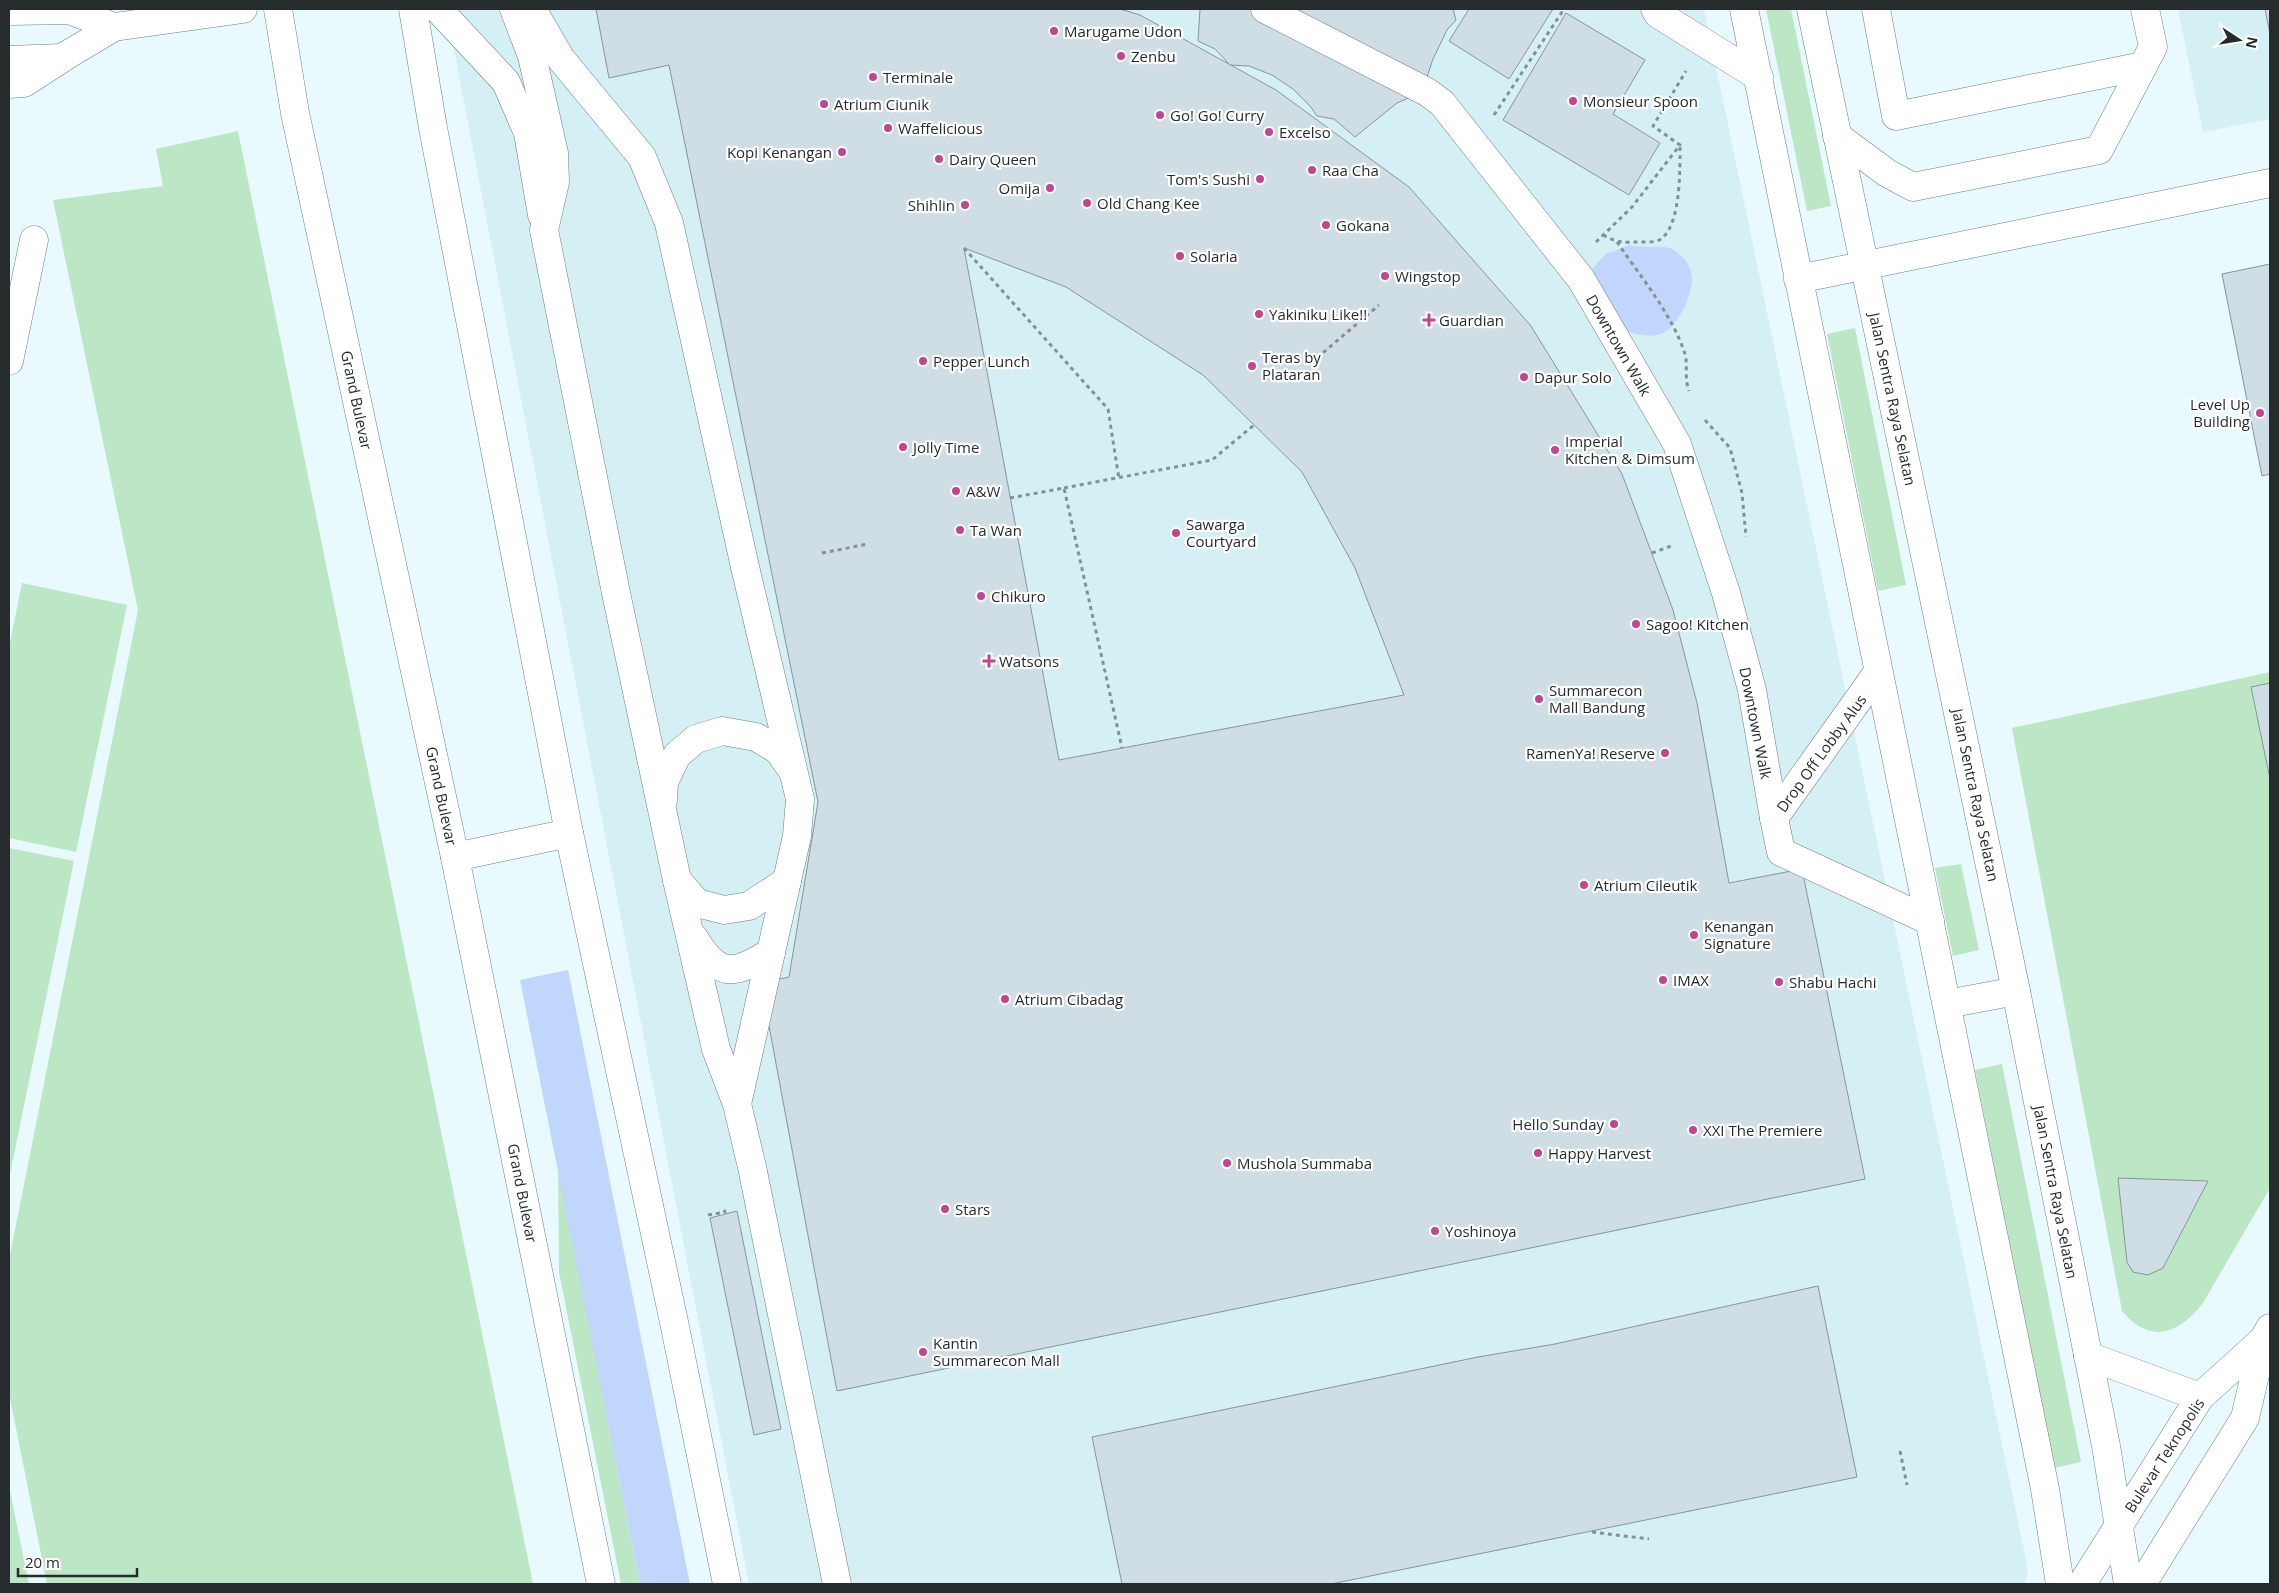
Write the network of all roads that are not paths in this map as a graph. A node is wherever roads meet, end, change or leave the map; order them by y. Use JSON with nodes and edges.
{"nodes":[{"id":1,"x":68,"y":9,"type":"edge"},
{"id":2,"x":243,"y":9,"type":"edge"},
{"id":3,"x":278,"y":9,"type":"edge"},
{"id":4,"x":413,"y":9,"type":"edge"},
{"id":5,"x":438,"y":9,"type":"edge"},
{"id":6,"x":514,"y":9,"type":"edge"},
{"id":7,"x":532,"y":9,"type":"edge"},
{"id":8,"x":1265,"y":9,"type":"edge"},
{"id":9,"x":1655,"y":9,"type":"edge"},
{"id":10,"x":1744,"y":9,"type":"edge"},
{"id":11,"x":1811,"y":9,"type":"edge"},
{"id":12,"x":1876,"y":9,"type":"edge"},
{"id":13,"x":2145,"y":9,"type":"edge"},
{"id":14,"x":9,"y":11,"type":"edge"},
{"id":15,"x":114,"y":27,"type":"junction"},
{"id":16,"x":62,"y":58,"type":"junction"},
{"id":17,"x":9,"y":60,"type":"edge"},
{"id":18,"x":2143,"y":66,"type":"junction"},
{"id":19,"x":1759,"y":77,"type":"junction"},
{"id":20,"x":9,"y":84,"type":"edge"},
{"id":21,"x":1837,"y":136,"type":"junction"},
{"id":22,"x":2270,"y":183,"type":"edge"},
{"id":23,"x":544,"y":230,"type":"junction"},
{"id":24,"x":34,"y":240,"type":"dead end"},
{"id":25,"x":1865,"y":266,"type":"junction"},
{"id":26,"x":1798,"y":279,"type":"junction"},
{"id":27,"x":9,"y":360,"type":"edge"},
{"id":28,"x":1878,"y":672,"type":"junction"},
{"id":29,"x":793,"y":771,"type":"junction"},
{"id":30,"x":662,"y":809,"type":"junction"},
{"id":31,"x":1774,"y":818,"type":"junction"},
{"id":32,"x":569,"y":833,"type":"junction"},
{"id":33,"x":455,"y":857,"type":"junction"},
{"id":34,"x":677,"y":880,"type":"junction"},
{"id":35,"x":787,"y":881,"type":"junction"},
{"id":36,"x":1930,"y":921,"type":"junction"},
{"id":37,"x":689,"y":928,"type":"junction"},
{"id":38,"x":771,"y":952,"type":"junction"},
{"id":39,"x":2016,"y":991,"type":"junction"},
{"id":40,"x":1947,"y":1004,"type":"junction"},
{"id":41,"x":738,"y":1104,"type":"junction"},
{"id":42,"x":2266,"y":1334,"type":"edge"},
{"id":43,"x":2088,"y":1356,"type":"junction"},
{"id":44,"x":2200,"y":1397,"type":"junction"},
{"id":45,"x":2118,"y":1526,"type":"junction"},
{"id":46,"x":602,"y":1584,"type":"edge"},
{"id":47,"x":727,"y":1584,"type":"edge"},
{"id":48,"x":837,"y":1584,"type":"edge"},
{"id":49,"x":2060,"y":1584,"type":"edge"},
{"id":50,"x":2082,"y":1584,"type":"edge"},
{"id":51,"x":2128,"y":1584,"type":"edge"},
{"id":52,"x":2142,"y":1584,"type":"edge"}],
"edges":[{"from":1,"to":14,"type":"street"},
{"from":1,"to":15,"type":"street"},
{"from":2,"to":15,"type":"street"},
{"from":3,"to":33,"type":"street","name":"Grand Bulevar"},
{"from":4,"to":32,"type":"street"},
{"from":5,"to":23,"type":"street"},
{"from":6,"to":23,"type":"street"},
{"from":7,"to":29,"type":"street"},
{"from":8,"to":31,"type":"street","name":"Downtown Walk"},
{"from":9,"to":19,"type":"street"},
{"from":10,"to":19,"type":"street"},
{"from":11,"to":21,"type":"street","name":"Jalan Sentra Raya Selatan"},
{"from":12,"to":18,"type":"street"},
{"from":13,"to":18,"type":"street"},
{"from":15,"to":16,"type":"street"},
{"from":16,"to":17,"type":"street"},
{"from":16,"to":20,"type":"street"},
{"from":18,"to":21,"type":"street"},
{"from":19,"to":26,"type":"street"},
{"from":21,"to":25,"type":"street","name":"Jalan Sentra Raya Selatan"},
{"from":22,"to":25,"type":"street"},
{"from":23,"to":30,"type":"street"},
{"from":24,"to":27,"type":"street"},
{"from":25,"to":26,"type":"street"},
{"from":25,"to":39,"type":"street","name":"Jalan Sentra Raya Selatan"},
{"from":26,"to":28,"type":"street"},
{"from":28,"to":31,"type":"street","name":"Drop Off Lobby Alus"},
{"from":28,"to":36,"type":"street"},
{"from":29,"to":30,"type":"street"},
{"from":29,"to":35,"type":"street"},
{"from":30,"to":34,"type":"street"},
{"from":31,"to":36,"type":"street","name":"Drop Off Lobby Alus"},
{"from":32,"to":33,"type":"street"},
{"from":32,"to":47,"type":"street"},
{"from":33,"to":46,"type":"street","name":"Grand Bulevar"},
{"from":34,"to":35,"type":"street"},
{"from":34,"to":37,"type":"street"},
{"from":35,"to":38,"type":"street"},
{"from":36,"to":40,"type":"street"},
{"from":37,"to":38,"type":"street"},
{"from":37,"to":41,"type":"street"},
{"from":38,"to":41,"type":"street"},
{"from":39,"to":40,"type":"street"},
{"from":39,"to":43,"type":"street","name":"Jalan Sentra Raya Selatan"},
{"from":40,"to":49,"type":"street"},
{"from":41,"to":48,"type":"street"},
{"from":42,"to":44,"type":"street","name":"Bulevar Teknopolis"},
{"from":42,"to":52,"type":"street","name":"Bulevar Teknopolis"},
{"from":43,"to":44,"type":"street"},
{"from":43,"to":45,"type":"street","name":"Jalan Sentra Raya Selatan"},
{"from":44,"to":45,"type":"street","name":"Bulevar Teknopolis"},
{"from":45,"to":50,"type":"street","name":"Bulevar Teknopolis"},
{"from":45,"to":51,"type":"street","name":"Jalan Sentra Raya Selatan"}]}
